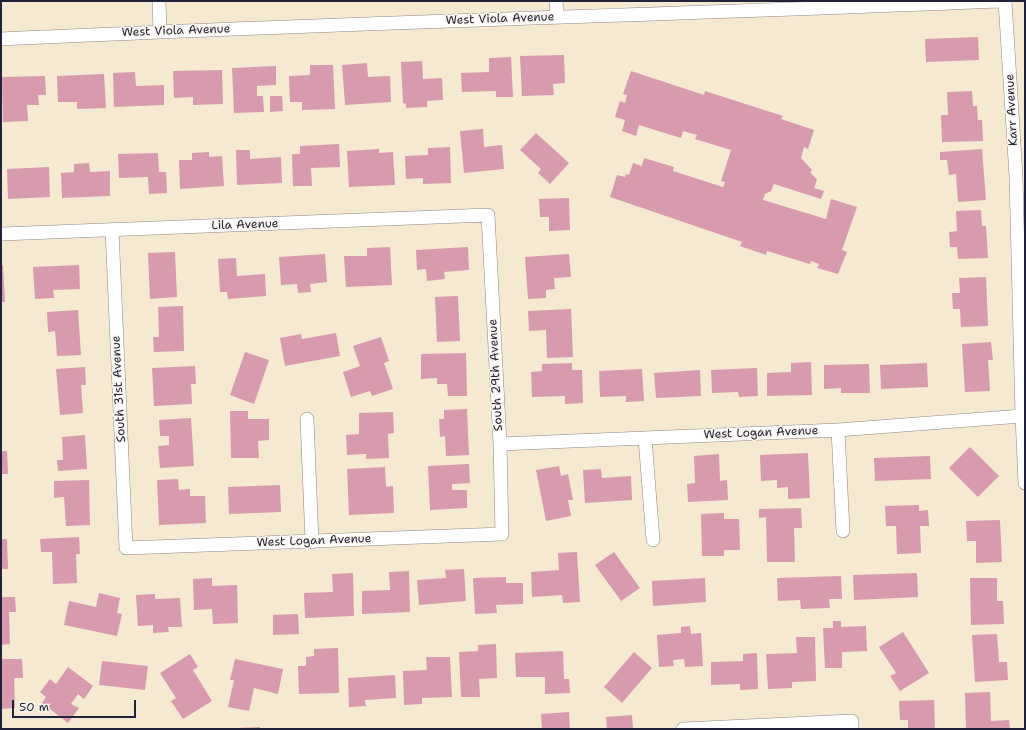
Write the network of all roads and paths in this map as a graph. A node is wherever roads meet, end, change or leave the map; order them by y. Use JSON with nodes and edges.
{"nodes":[{"id":1,"x":159,"y":1,"type":"edge"},
{"id":2,"x":556,"y":1,"type":"edge"},
{"id":3,"x":999,"y":1,"type":"edge"},
{"id":4,"x":1005,"y":1,"type":"edge"},
{"id":5,"x":785,"y":5,"type":"edge"},
{"id":6,"x":557,"y":16,"type":"junction"},
{"id":7,"x":160,"y":31,"type":"junction"},
{"id":8,"x":1,"y":39,"type":"edge"},
{"id":9,"x":1020,"y":176,"type":"edge"},
{"id":10,"x":488,"y":215,"type":"joint"},
{"id":11,"x":112,"y":230,"type":"junction"},
{"id":12,"x":1,"y":234,"type":"edge"},
{"id":13,"x":1022,"y":416,"type":"junction"},
{"id":14,"x":307,"y":419,"type":"dead end"},
{"id":15,"x":838,"y":430,"type":"junction"},
{"id":16,"x":644,"y":438,"type":"junction"},
{"id":17,"x":500,"y":444,"type":"junction"},
{"id":18,"x":1025,"y":483,"type":"edge"},
{"id":19,"x":843,"y":531,"type":"dead end"},
{"id":20,"x":502,"y":534,"type":"joint"},
{"id":21,"x":654,"y":540,"type":"dead end"},
{"id":22,"x":312,"y":542,"type":"junction"},
{"id":23,"x":126,"y":548,"type":"joint"},
{"id":24,"x":852,"y":725,"type":"edge"},
{"id":25,"x":683,"y":729,"type":"edge"}],
"edges":[{"from":1,"to":7,"type":"street"},
{"from":2,"to":6,"type":"street"},
{"from":3,"to":5,"type":"street","name":"West Viola Avenue"},
{"from":4,"to":9,"type":"street","name":"Karr Avenue"},
{"from":5,"to":6,"type":"street","name":"West Viola Avenue"},
{"from":6,"to":7,"type":"street","name":"West Viola Avenue"},
{"from":7,"to":8,"type":"street","name":"West Viola Avenue"},
{"from":9,"to":13,"type":"street","name":"Karr Avenue"},
{"from":10,"to":11,"type":"street","name":"Lila Avenue"},
{"from":10,"to":17,"type":"street","name":"South 29th Avenue"},
{"from":11,"to":12,"type":"street","name":"Lila Avenue"},
{"from":11,"to":23,"type":"street","name":"South 31st Avenue"},
{"from":13,"to":15,"type":"street","name":"West Logan Avenue"},
{"from":13,"to":18,"type":"street","name":"Karr Avenue"},
{"from":14,"to":22,"type":"street"},
{"from":15,"to":16,"type":"street","name":"West Logan Avenue"},
{"from":15,"to":19,"type":"street"},
{"from":16,"to":17,"type":"street","name":"West Logan Avenue"},
{"from":16,"to":21,"type":"street"},
{"from":17,"to":20,"type":"street","name":"South 29th Avenue"},
{"from":20,"to":22,"type":"street","name":"West Logan Avenue"},
{"from":22,"to":23,"type":"street","name":"West Logan Avenue"},
{"from":24,"to":25,"type":"street"}]}
